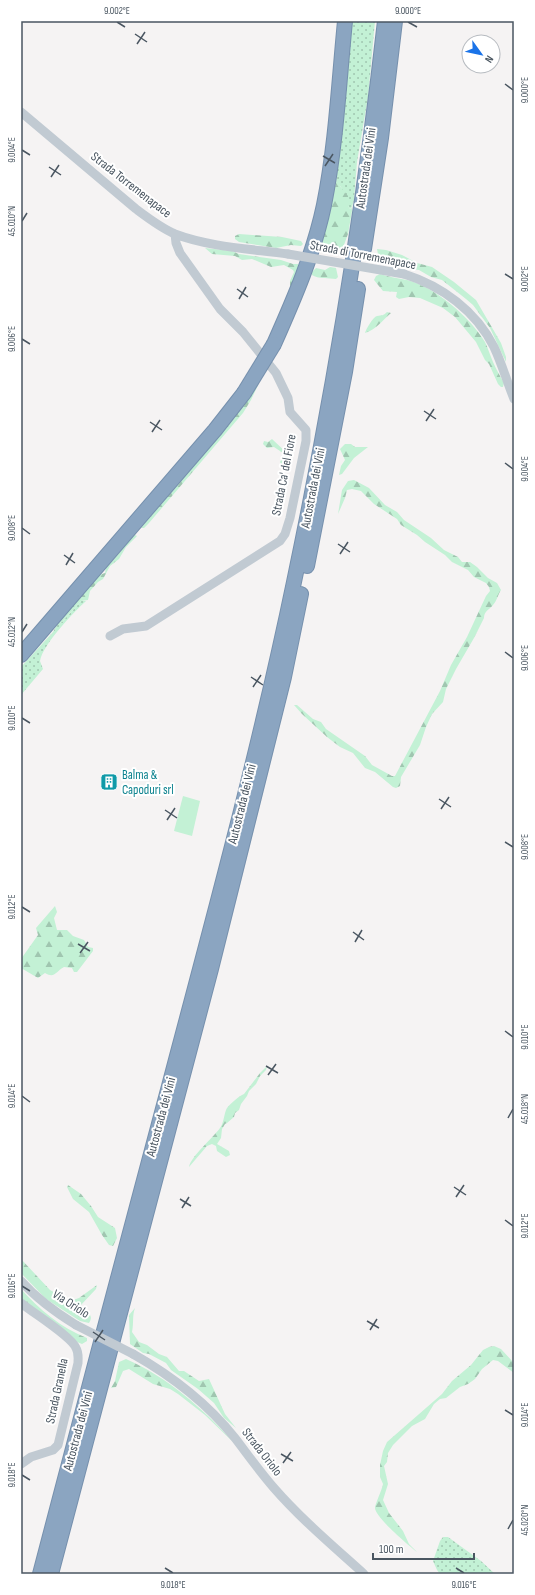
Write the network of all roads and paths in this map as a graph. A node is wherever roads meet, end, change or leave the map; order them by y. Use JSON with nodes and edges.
{"nodes":[{"id":1,"x":345,"y":21,"type":"edge"},
{"id":2,"x":385,"y":21,"type":"edge"},
{"id":3,"x":395,"y":21,"type":"edge"},
{"id":4,"x":21,"y":112,"type":"edge"},
{"id":5,"x":175,"y":234,"type":"junction"},
{"id":6,"x":288,"y":254,"type":"joint"},
{"id":7,"x":514,"y":399,"type":"edge"},
{"id":8,"x":110,"y":636,"type":"dead end"},
{"id":9,"x":21,"y":655,"type":"edge"},
{"id":10,"x":21,"y":1280,"type":"edge"},
{"id":11,"x":21,"y":1303,"type":"edge"},
{"id":12,"x":133,"y":1354,"type":"joint"},
{"id":13,"x":21,"y":1464,"type":"edge"},
{"id":14,"x":40,"y":1574,"type":"edge"},
{"id":15,"x":51,"y":1574,"type":"edge"},
{"id":16,"x":364,"y":1574,"type":"edge"}],
"edges":[{"from":1,"to":9,"type":"highway","bridge":true},
{"from":2,"to":14,"type":"highway","name":"Autostrada dei Vini"},
{"from":3,"to":15,"type":"highway","name":"Autostrada dei Vini"},
{"from":4,"to":5,"type":"street","name":"Strada Torremenapace"},
{"from":5,"to":6,"type":"street","name":"Strada Torremenapace"},
{"from":5,"to":8,"type":"street","name":"Strada Ca' del Fiore"},
{"from":6,"to":7,"type":"street","name":"Strada di Torremenapace","bridge":true},
{"from":10,"to":12,"type":"street","name":"Via Oriolo","bridge":true},
{"from":11,"to":13,"type":"street","name":"Strada Granella"},
{"from":12,"to":16,"type":"street","name":"Strada Oriolo"}]}
